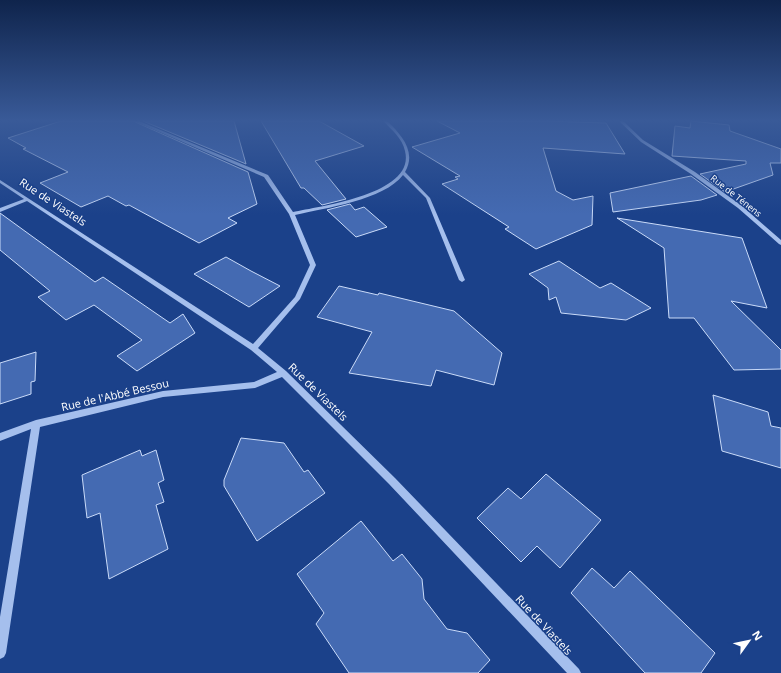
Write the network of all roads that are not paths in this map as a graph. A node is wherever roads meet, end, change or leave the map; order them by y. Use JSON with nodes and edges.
{"nodes":[{"id":1,"x":210,"y":152,"type":"edge"},
{"id":2,"x":408,"y":152,"type":"edge"},
{"id":3,"x":660,"y":152,"type":"edge"},
{"id":4,"x":403,"y":172,"type":"junction"},
{"id":5,"x":0,"y":181,"type":"edge"},
{"id":6,"x":28,"y":199,"type":"junction"},
{"id":7,"x":0,"y":210,"type":"edge"},
{"id":8,"x":292,"y":214,"type":"junction"},
{"id":9,"x":781,"y":243,"type":"edge"},
{"id":10,"x":462,"y":280,"type":"dead end"},
{"id":11,"x":254,"y":348,"type":"junction"},
{"id":12,"x":283,"y":373,"type":"junction"},
{"id":13,"x":36,"y":424,"type":"junction"},
{"id":14,"x":0,"y":437,"type":"edge"},
{"id":15,"x":0,"y":652,"type":"edge"},
{"id":16,"x":575,"y":673,"type":"edge"}],
"edges":[{"from":1,"to":8,"type":"street"},
{"from":2,"to":4,"type":"street"},
{"from":3,"to":9,"type":"street","name":"Rue de Ténens"},
{"from":4,"to":8,"type":"street"},
{"from":4,"to":10,"type":"street"},
{"from":5,"to":6,"type":"street","name":"Rue de Viastels"},
{"from":6,"to":7,"type":"street"},
{"from":6,"to":11,"type":"street","name":"Rue de Viastels"},
{"from":8,"to":11,"type":"street"},
{"from":11,"to":12,"type":"street","name":"Rue de Viastels"},
{"from":12,"to":13,"type":"street","name":"Rue de l'Abbé Bessou"},
{"from":12,"to":16,"type":"street","name":"Rue de Viastels"},
{"from":13,"to":14,"type":"street","name":"Rue de l'Abbé Bessou"},
{"from":13,"to":15,"type":"street"}]}
